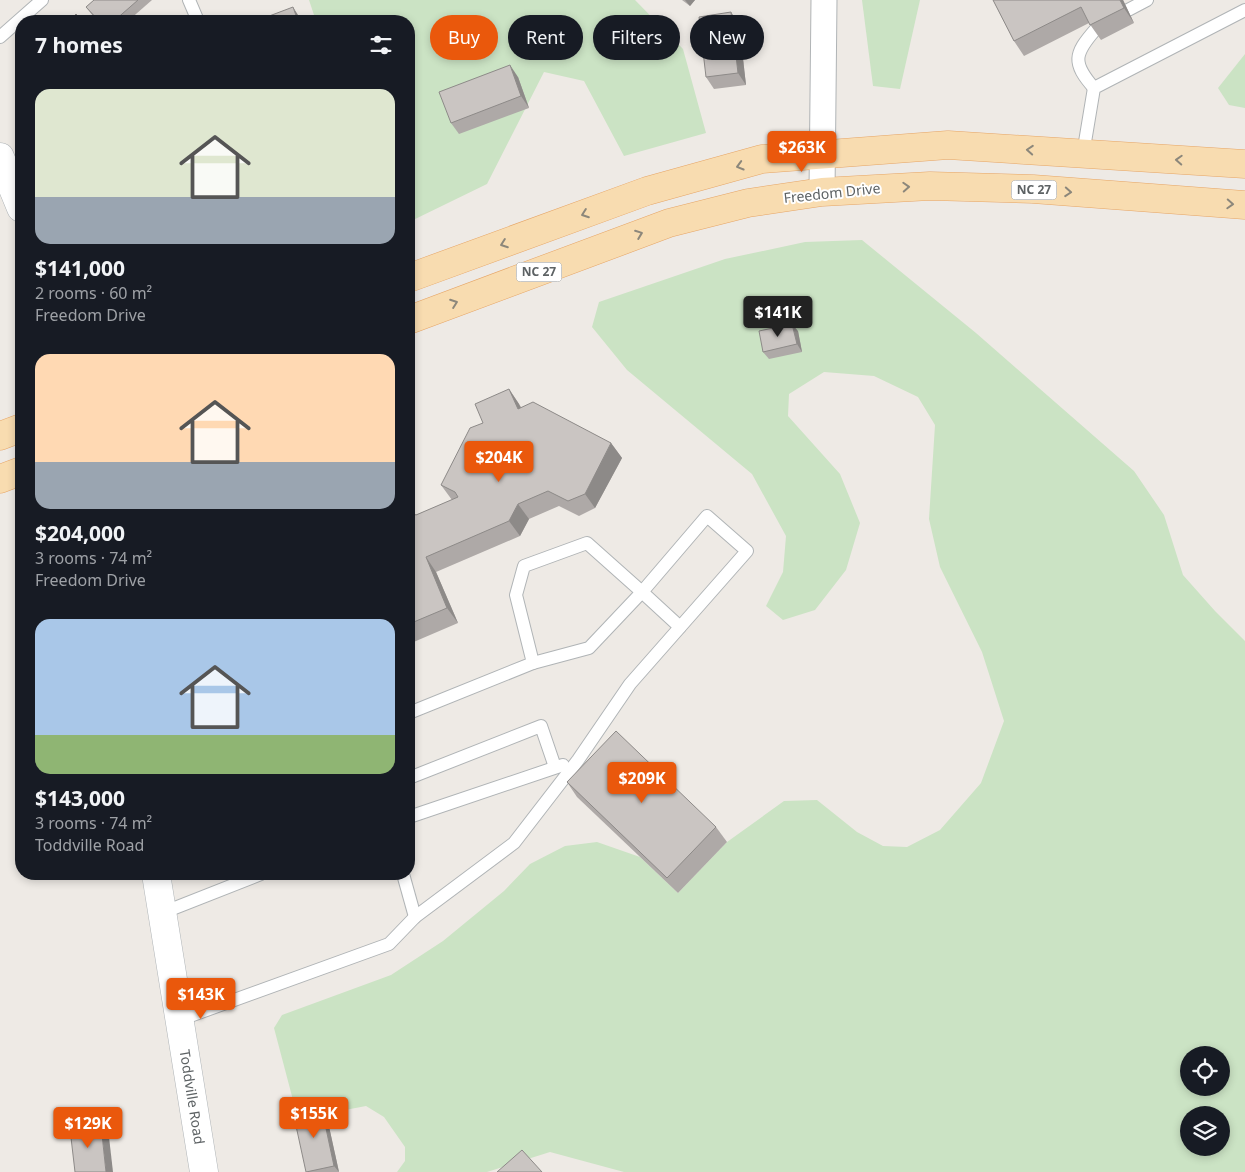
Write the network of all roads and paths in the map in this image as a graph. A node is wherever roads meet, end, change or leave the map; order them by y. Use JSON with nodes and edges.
{"nodes":[{"id":1,"x":42,"y":0,"type":"edge"},
{"id":2,"x":189,"y":0,"type":"edge"},
{"id":3,"x":824,"y":0,"type":"edge"},
{"id":4,"x":1147,"y":0,"type":"edge"},
{"id":5,"x":1128,"y":10,"type":"dead end"},
{"id":6,"x":1245,"y":10,"type":"edge"},
{"id":7,"x":25,"y":15,"type":"edge"},
{"id":8,"x":195,"y":15,"type":"edge"},
{"id":9,"x":15,"y":24,"type":"edge"},
{"id":10,"x":1096,"y":30,"type":"edge"},
{"id":11,"x":0,"y":37,"type":"edge"},
{"id":12,"x":1094,"y":88,"type":"junction"},
{"id":13,"x":823,"y":154,"type":"junction"},
{"id":14,"x":1083,"y":154,"type":"junction"},
{"id":15,"x":0,"y":157,"type":"edge"},
{"id":16,"x":1245,"y":164,"type":"edge"},
{"id":17,"x":822,"y":192,"type":"junction"},
{"id":18,"x":15,"y":193,"type":"edge"},
{"id":19,"x":1245,"y":205,"type":"edge"},
{"id":20,"x":415,"y":276,"type":"edge"},
{"id":21,"x":415,"y":318,"type":"edge"},
{"id":22,"x":15,"y":430,"type":"edge"},
{"id":23,"x":0,"y":436,"type":"edge"},
{"id":24,"x":15,"y":472,"type":"edge"},
{"id":25,"x":0,"y":478,"type":"edge"},
{"id":26,"x":642,"y":592,"type":"junction"},
{"id":27,"x":680,"y":626,"type":"junction"},
{"id":28,"x":533,"y":663,"type":"junction"},
{"id":29,"x":415,"y":711,"type":"edge"},
{"id":30,"x":578,"y":760,"type":"junction"},
{"id":31,"x":555,"y":767,"type":"junction"},
{"id":32,"x":415,"y":776,"type":"edge"},
{"id":33,"x":415,"y":815,"type":"edge"},
{"id":34,"x":157,"y":880,"type":"edge"},
{"id":35,"x":246,"y":880,"type":"edge"},
{"id":36,"x":404,"y":880,"type":"edge"},
{"id":37,"x":162,"y":913,"type":"junction"},
{"id":38,"x":414,"y":918,"type":"junction"},
{"id":39,"x":179,"y":1020,"type":"junction"},
{"id":40,"x":204,"y":1172,"type":"edge"}],
"edges":[{"from":1,"to":7,"type":"lane"},
{"from":2,"to":8,"type":"lane"},
{"from":3,"to":13,"type":"street"},
{"from":4,"to":5,"type":"lane"},
{"from":6,"to":12,"type":"lane"},
{"from":9,"to":11,"type":"lane"},
{"from":10,"to":12,"type":"lane"},
{"from":12,"to":14,"type":"lane"},
{"from":14,"to":13,"type":"main road","one_way":true},
{"from":13,"to":17,"type":"street"},
{"from":13,"to":20,"type":"main road","one_way":true},
{"from":16,"to":14,"type":"main road","one_way":true},
{"from":15,"to":18,"type":"street"},
{"from":17,"to":19,"type":"main road","name":"Freedom Drive","number":"NC 27","one_way":true},
{"from":21,"to":17,"type":"main road","name":"Freedom Drive","number":"NC 27","one_way":true},
{"from":22,"to":23,"type":"main road"},
{"from":24,"to":25,"type":"main road"},
{"from":26,"to":27,"type":"lane"},
{"from":26,"to":27,"type":"lane"},
{"from":26,"to":28,"type":"lane"},
{"from":26,"to":28,"type":"lane"},
{"from":27,"to":30,"type":"lane"},
{"from":28,"to":29,"type":"lane"},
{"from":30,"to":31,"type":"lane"},
{"from":30,"to":38,"type":"lane"},
{"from":31,"to":32,"type":"lane"},
{"from":31,"to":33,"type":"lane"},
{"from":34,"to":37,"type":"street","name":"Toddville Road"},
{"from":35,"to":37,"type":"lane"},
{"from":36,"to":38,"type":"lane"},
{"from":37,"to":39,"type":"street","name":"Toddville Road"},
{"from":38,"to":39,"type":"lane"},
{"from":39,"to":40,"type":"street","name":"Toddville Road"}]}
